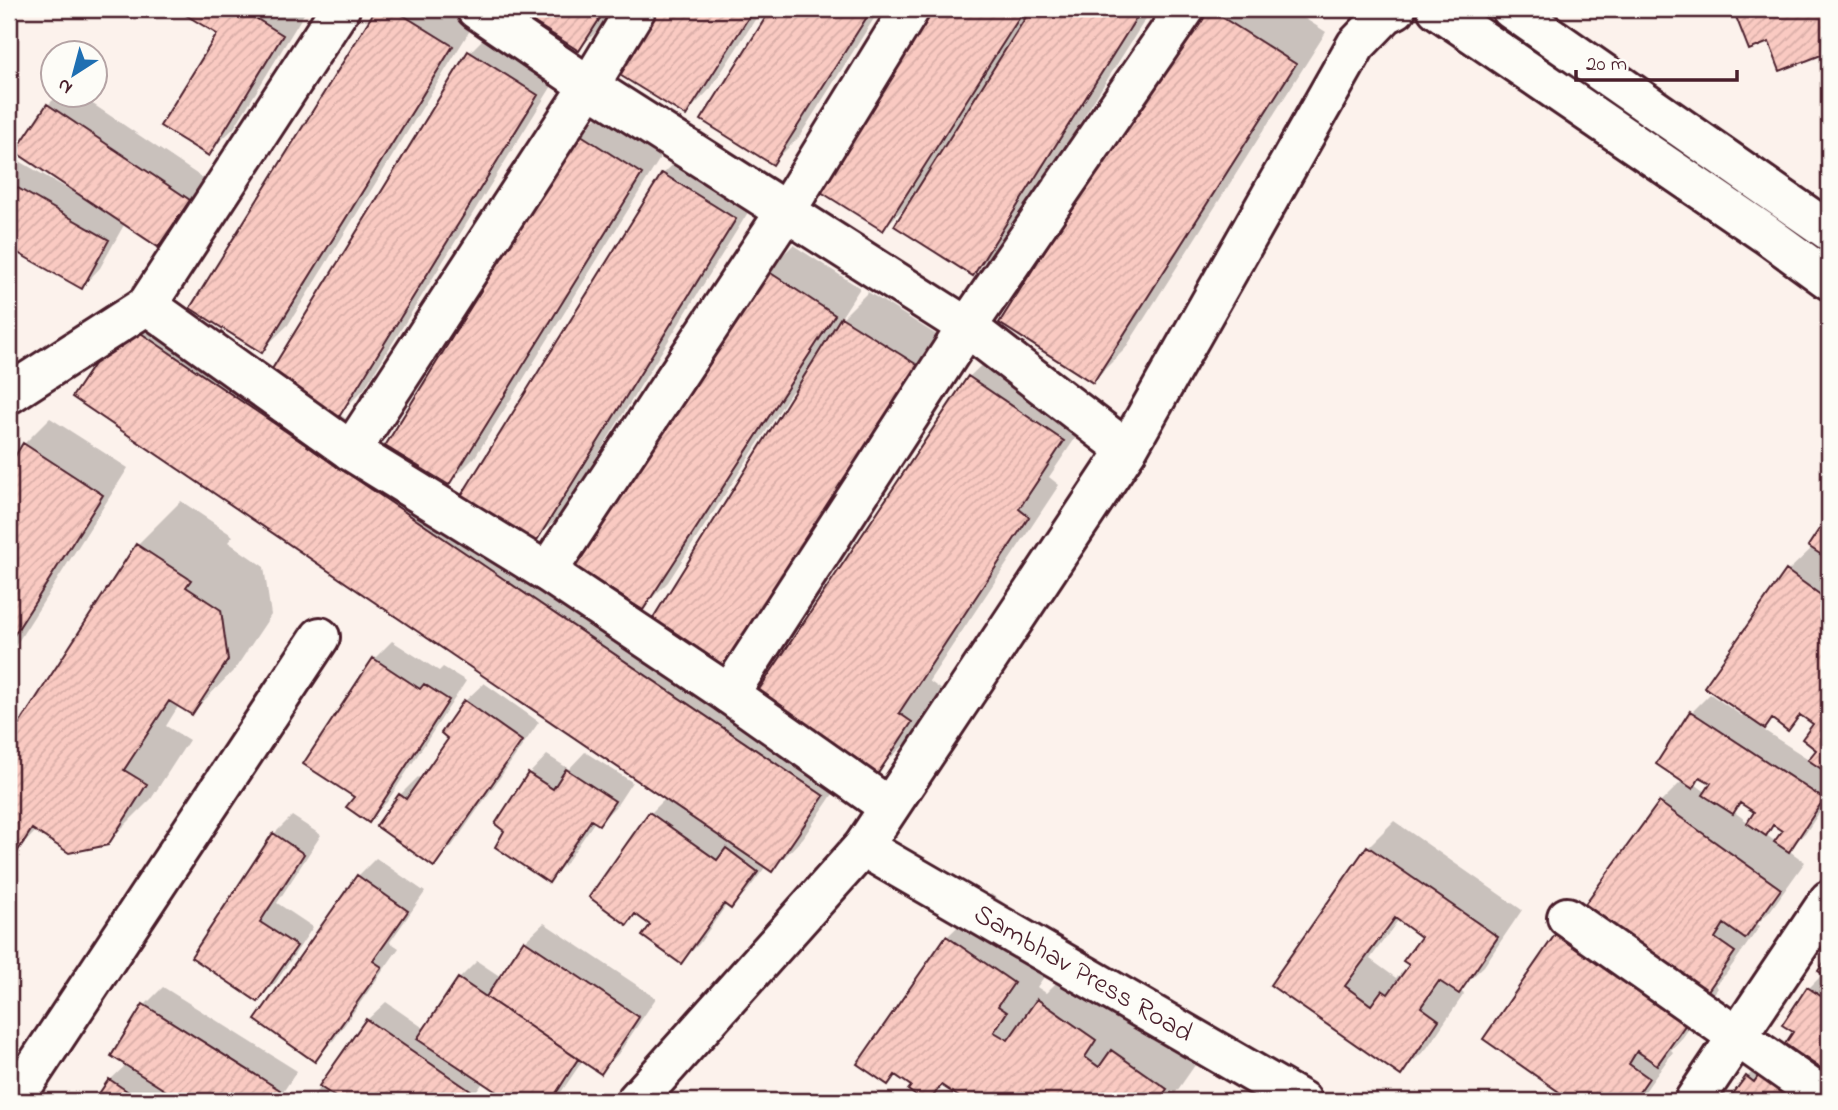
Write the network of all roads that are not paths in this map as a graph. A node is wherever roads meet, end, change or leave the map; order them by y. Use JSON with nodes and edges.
{"nodes":[{"id":1,"x":340,"y":9,"type":"edge"},
{"id":2,"x":476,"y":9,"type":"edge"},
{"id":3,"x":636,"y":9,"type":"edge"},
{"id":4,"x":910,"y":9,"type":"edge"},
{"id":5,"x":1185,"y":9,"type":"edge"},
{"id":6,"x":1396,"y":9,"type":"edge"},
{"id":7,"x":1437,"y":9,"type":"edge"},
{"id":8,"x":1511,"y":9,"type":"edge"},
{"id":9,"x":589,"y":86,"type":"junction"},
{"id":10,"x":786,"y":211,"type":"junction"},
{"id":11,"x":1829,"y":231,"type":"edge"},
{"id":12,"x":1829,"y":280,"type":"edge"},
{"id":13,"x":147,"y":305,"type":"junction"},
{"id":14,"x":967,"y":327,"type":"junction"},
{"id":15,"x":9,"y":394,"type":"edge"},
{"id":16,"x":1127,"y":450,"type":"junction"},
{"id":17,"x":351,"y":451,"type":"junction"},
{"id":18,"x":547,"y":572,"type":"junction"},
{"id":19,"x":320,"y":637,"type":"dead end"},
{"id":20,"x":729,"y":694,"type":"junction"},
{"id":21,"x":890,"y":807,"type":"junction"},
{"id":22,"x":863,"y":847,"type":"junction"},
{"id":23,"x":1829,"y":900,"type":"edge"},
{"id":24,"x":1567,"y":918,"type":"dead end"},
{"id":25,"x":1737,"y":1038,"type":"junction"},
{"id":26,"x":13,"y":1101,"type":"edge"},
{"id":27,"x":636,"y":1101,"type":"edge"},
{"id":28,"x":1301,"y":1101,"type":"edge"},
{"id":29,"x":1694,"y":1101,"type":"edge"},
{"id":30,"x":1829,"y":1101,"type":"edge"}],
"edges":[{"from":1,"to":13,"type":"street"},
{"from":2,"to":9,"type":"street"},
{"from":3,"to":9,"type":"street"},
{"from":4,"to":10,"type":"street"},
{"from":5,"to":14,"type":"street"},
{"from":6,"to":16,"type":"street"},
{"from":7,"to":12,"type":"street"},
{"from":8,"to":11,"type":"street"},
{"from":9,"to":10,"type":"street"},
{"from":9,"to":17,"type":"street"},
{"from":10,"to":14,"type":"street"},
{"from":10,"to":18,"type":"street"},
{"from":13,"to":15,"type":"street"},
{"from":13,"to":17,"type":"street"},
{"from":14,"to":16,"type":"street"},
{"from":14,"to":20,"type":"street"},
{"from":16,"to":21,"type":"street"},
{"from":17,"to":18,"type":"street"},
{"from":18,"to":20,"type":"street"},
{"from":19,"to":26,"type":"street"},
{"from":20,"to":21,"type":"street"},
{"from":21,"to":22,"type":"street"},
{"from":22,"to":27,"type":"street"},
{"from":22,"to":28,"type":"street","name":"Sambhav Press Road"},
{"from":23,"to":25,"type":"street"},
{"from":24,"to":25,"type":"street"},
{"from":25,"to":29,"type":"street"},
{"from":25,"to":30,"type":"street"}]}
